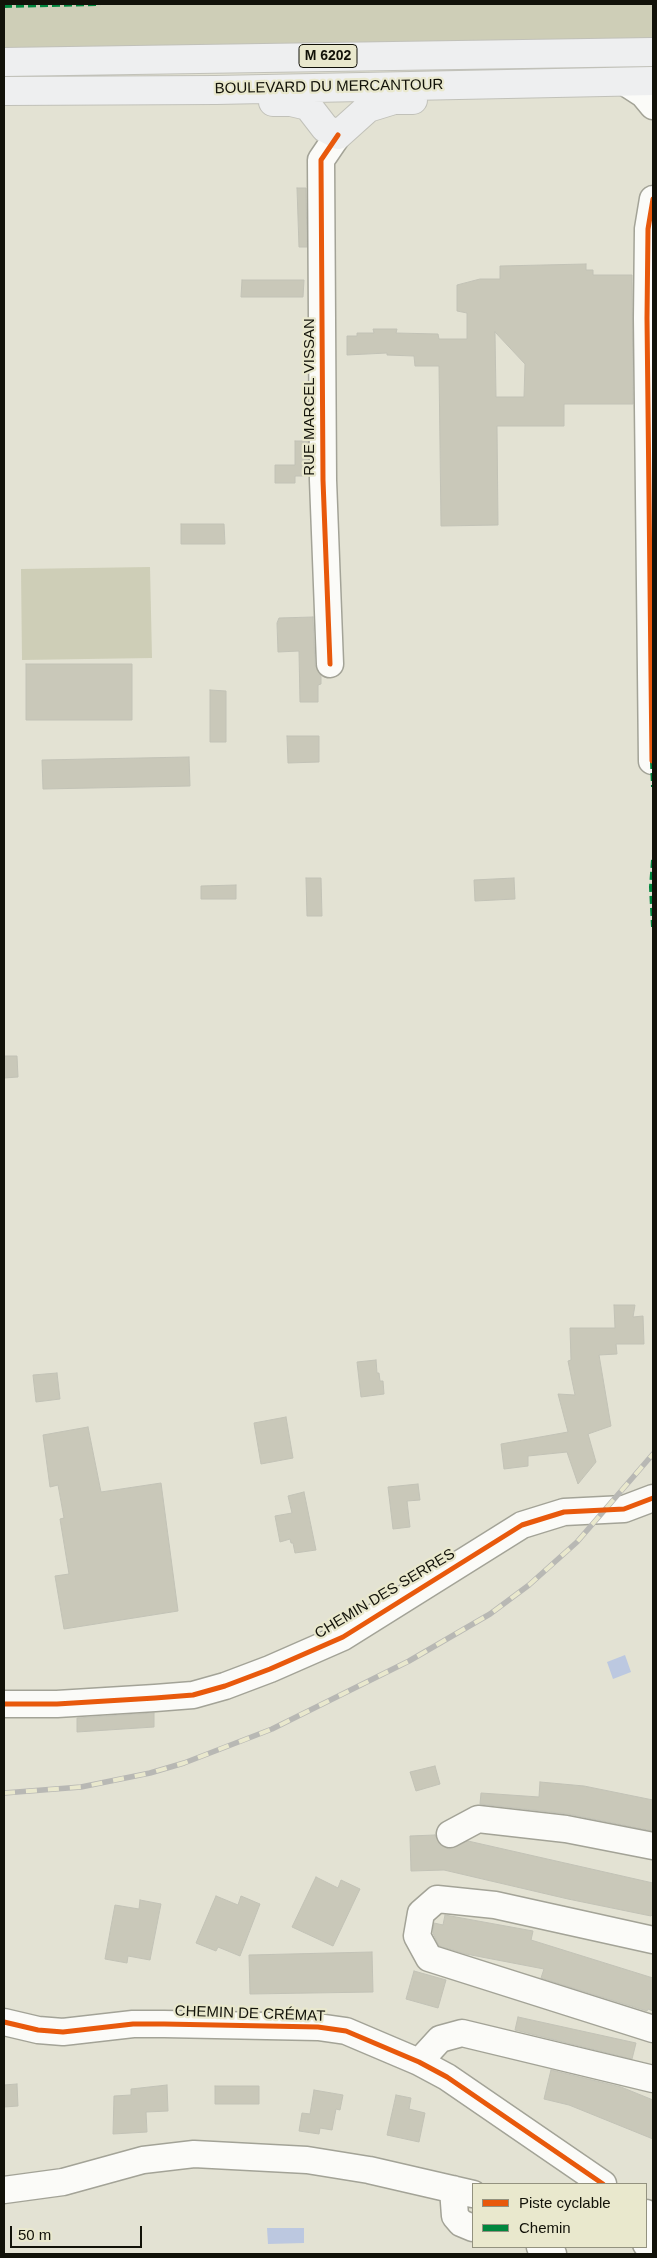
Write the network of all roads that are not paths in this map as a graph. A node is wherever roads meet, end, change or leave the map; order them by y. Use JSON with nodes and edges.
{"nodes":[{"id":1,"x":653,"y":52,"type":"edge"},
{"id":2,"x":4,"y":62,"type":"edge"},
{"id":3,"x":623,"y":81,"type":"junction"},
{"id":4,"x":653,"y":81,"type":"edge"},
{"id":5,"x":476,"y":83,"type":"junction"},
{"id":6,"x":216,"y":90,"type":"junction"},
{"id":7,"x":4,"y":91,"type":"edge"},
{"id":8,"x":653,"y":106,"type":"edge"},
{"id":9,"x":338,"y":135,"type":"junction"},
{"id":10,"x":653,"y":199,"type":"edge"},
{"id":11,"x":651,"y":472,"type":"edge"},
{"id":12,"x":330,"y":664,"type":"dead end"},
{"id":13,"x":652,"y":761,"type":"dead end"},
{"id":14,"x":653,"y":1498,"type":"edge"},
{"id":15,"x":4,"y":1704,"type":"edge"},
{"id":16,"x":450,"y":1834,"type":"dead end"},
{"id":17,"x":653,"y":1846,"type":"edge"},
{"id":18,"x":653,"y":1940,"type":"edge"},
{"id":19,"x":4,"y":2022,"type":"edge"},
{"id":20,"x":653,"y":2028,"type":"edge"},
{"id":21,"x":419,"y":2062,"type":"junction"},
{"id":22,"x":653,"y":2079,"type":"edge"},
{"id":23,"x":601,"y":2183,"type":"edge"},
{"id":24,"x":4,"y":2190,"type":"edge"},
{"id":25,"x":463,"y":2192,"type":"edge"},
{"id":26,"x":647,"y":2214,"type":"edge"},
{"id":27,"x":472,"y":2228,"type":"edge"},
{"id":28,"x":647,"y":2242,"type":"edge"},
{"id":29,"x":542,"y":2248,"type":"edge"},
{"id":30,"x":553,"y":2254,"type":"edge"}],
"edges":[{"from":1,"to":2,"type":"main road","name":"BOULEVARD DU MERCANTOUR","number":"M 6202"},
{"from":3,"to":4,"type":"main road","name":"BOULEVARD DU MERCANTOUR","number":"M 6202"},
{"from":3,"to":5,"type":"main road","name":"BOULEVARD DU MERCANTOUR","number":"M 6202"},
{"from":3,"to":8,"type":"street"},
{"from":5,"to":6,"type":"main road","name":"BOULEVARD DU MERCANTOUR","number":"M 6202"},
{"from":5,"to":9,"type":"main road"},
{"from":6,"to":7,"type":"main road","name":"BOULEVARD DU MERCANTOUR","number":"M 6202"},
{"from":6,"to":9,"type":"main road"},
{"from":9,"to":12,"type":"street","name":"RUE MARCEL VISSAN"},
{"from":10,"to":11,"type":"street"},
{"from":11,"to":13,"type":"street"},
{"from":14,"to":15,"type":"street","name":"CHEMIN DES SERRES"},
{"from":16,"to":17,"type":"street"},
{"from":18,"to":20,"type":"street"},
{"from":19,"to":21,"type":"street","name":"CHEMIN DE CRÉMAT"},
{"from":21,"to":22,"type":"street"},
{"from":21,"to":23,"type":"street","name":"CHEMIN DE CRÉMAT"},
{"from":24,"to":25,"type":"street"},
{"from":25,"to":27,"type":"street"},
{"from":26,"to":28,"type":"street"},
{"from":29,"to":30,"type":"street"}]}
